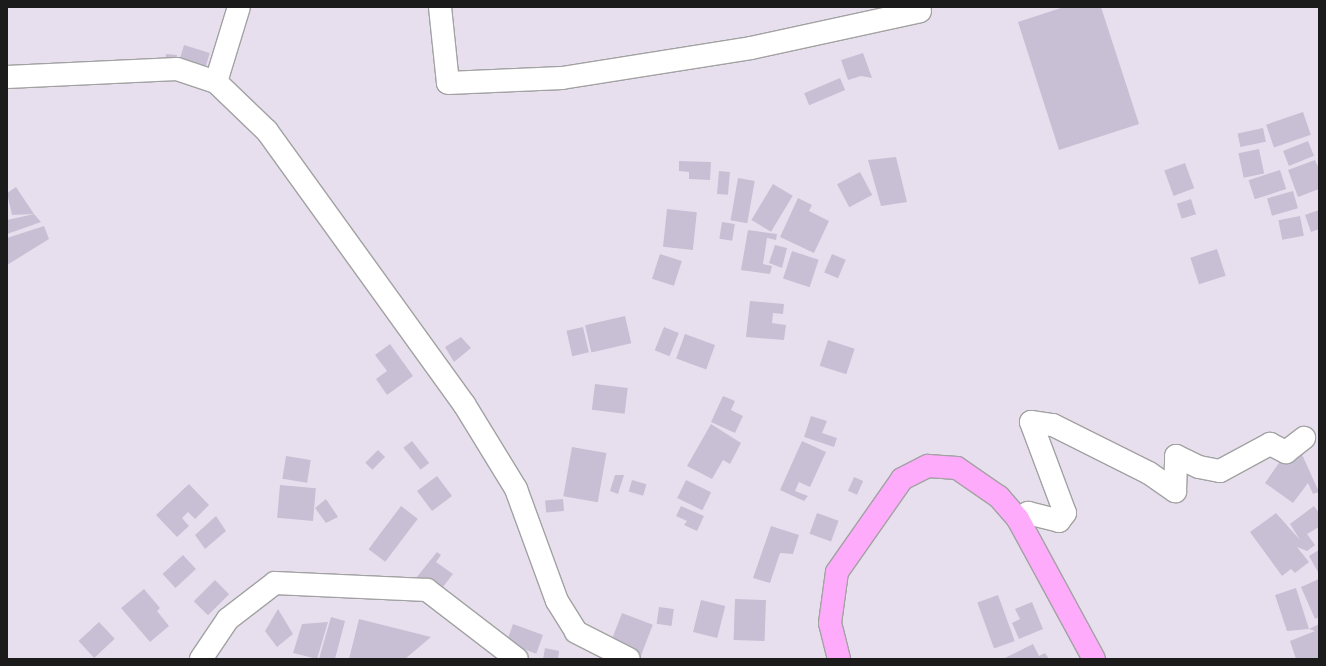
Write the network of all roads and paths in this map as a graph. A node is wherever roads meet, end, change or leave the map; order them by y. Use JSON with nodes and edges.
{"nodes":[{"id":1,"x":239,"y":7,"type":"edge"},
{"id":2,"x":440,"y":7,"type":"edge"},
{"id":3,"x":920,"y":12,"type":"dead end"},
{"id":4,"x":7,"y":77,"type":"edge"},
{"id":5,"x":216,"y":82,"type":"junction"},
{"id":6,"x":1304,"y":438,"type":"dead end"},
{"id":7,"x":1018,"y":519,"type":"junction"},
{"id":8,"x":201,"y":659,"type":"edge"},
{"id":9,"x":517,"y":659,"type":"edge"},
{"id":10,"x":629,"y":659,"type":"edge"},
{"id":11,"x":839,"y":659,"type":"edge"},
{"id":12,"x":1094,"y":659,"type":"edge"}],
"edges":[{"from":1,"to":5,"type":"street"},
{"from":2,"to":3,"type":"street"},
{"from":4,"to":5,"type":"street"},
{"from":5,"to":10,"type":"street"},
{"from":6,"to":7,"type":"street"},
{"from":7,"to":11,"type":"street"},
{"from":7,"to":12,"type":"street"},
{"from":8,"to":9,"type":"street"}]}
